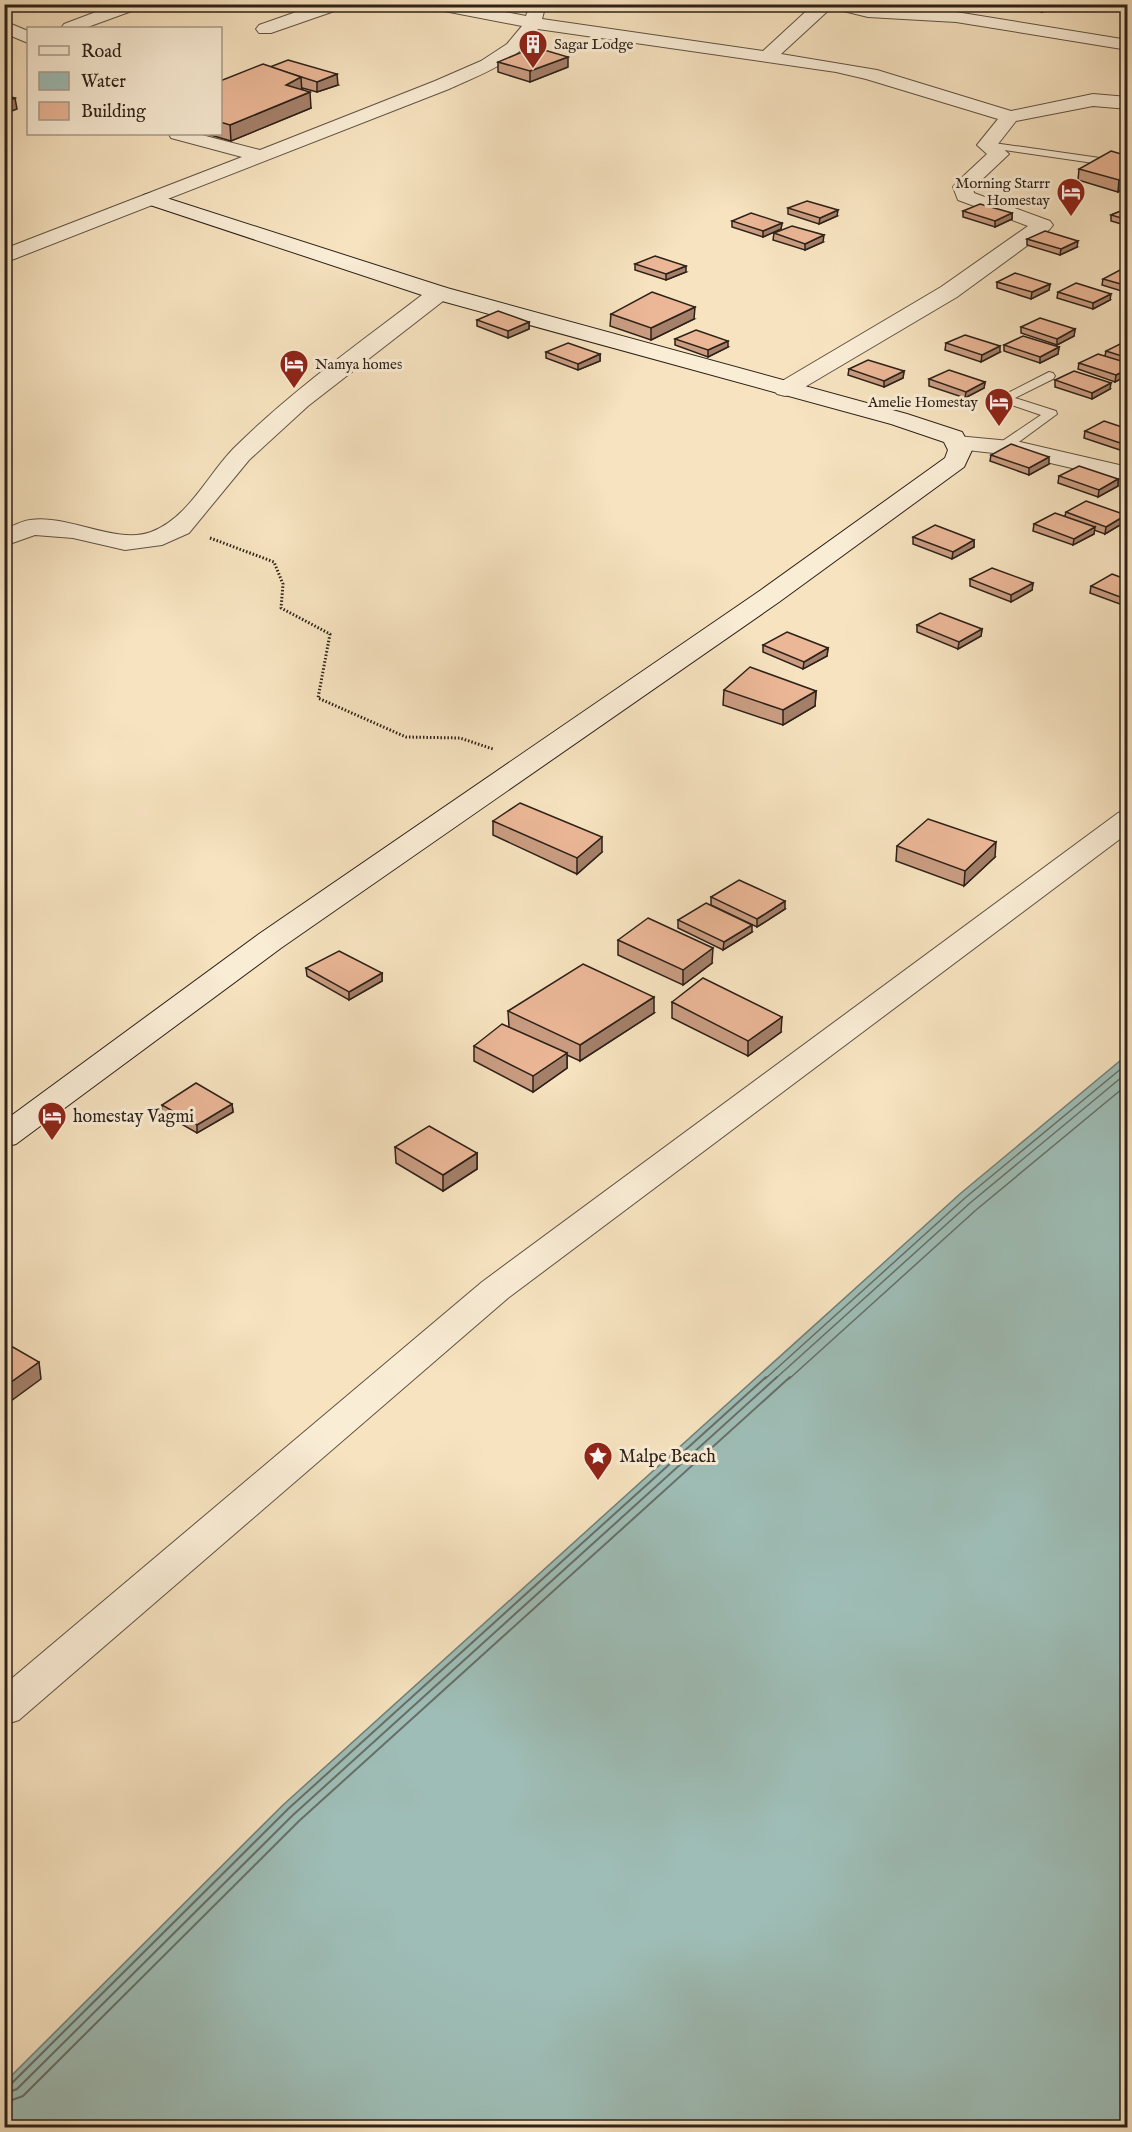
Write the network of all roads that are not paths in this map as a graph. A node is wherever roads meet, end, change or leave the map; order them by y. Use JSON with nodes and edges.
{"nodes":[{"id":1,"x":134,"y":4,"type":"edge"},
{"id":2,"x":337,"y":4,"type":"edge"},
{"id":3,"x":434,"y":4,"type":"edge"},
{"id":4,"x":825,"y":4,"type":"edge"},
{"id":5,"x":835,"y":4,"type":"edge"},
{"id":6,"x":537,"y":14,"type":"edge"},
{"id":7,"x":4,"y":26,"type":"edge"},
{"id":8,"x":73,"y":27,"type":"edge"},
{"id":9,"x":265,"y":29,"type":"dead end"},
{"id":10,"x":27,"y":38,"type":"edge"},
{"id":11,"x":1128,"y":45,"type":"edge"},
{"id":12,"x":767,"y":57,"type":"junction"},
{"id":13,"x":1128,"y":103,"type":"edge"},
{"id":14,"x":1010,"y":117,"type":"junction"},
{"id":15,"x":182,"y":135,"type":"edge"},
{"id":16,"x":987,"y":145,"type":"junction"},
{"id":17,"x":261,"y":156,"type":"junction"},
{"id":18,"x":1128,"y":165,"type":"edge"},
{"id":19,"x":151,"y":199,"type":"junction"},
{"id":20,"x":4,"y":257,"type":"edge"},
{"id":21,"x":439,"y":293,"type":"junction"},
{"id":22,"x":1049,"y":376,"type":"dead end"},
{"id":23,"x":785,"y":389,"type":"junction"},
{"id":24,"x":957,"y":443,"type":"junction"},
{"id":25,"x":1003,"y":447,"type":"junction"},
{"id":26,"x":1128,"y":474,"type":"edge"},
{"id":27,"x":4,"y":539,"type":"edge"},
{"id":28,"x":1128,"y":819,"type":"edge"},
{"id":29,"x":4,"y":1137,"type":"edge"},
{"id":30,"x":4,"y":1709,"type":"edge"}],
"edges":[{"from":1,"to":8,"type":"street"},
{"from":2,"to":9,"type":"street"},
{"from":3,"to":6,"type":"street"},
{"from":4,"to":12,"type":"street"},
{"from":5,"to":11,"type":"street"},
{"from":6,"to":12,"type":"street"},
{"from":6,"to":17,"type":"street"},
{"from":7,"to":10,"type":"street"},
{"from":12,"to":14,"type":"street"},
{"from":13,"to":14,"type":"street"},
{"from":14,"to":16,"type":"street"},
{"from":15,"to":17,"type":"street"},
{"from":16,"to":18,"type":"lane"},
{"from":16,"to":23,"type":"street"},
{"from":17,"to":19,"type":"street"},
{"from":19,"to":20,"type":"street"},
{"from":19,"to":21,"type":"street"},
{"from":21,"to":23,"type":"street"},
{"from":21,"to":27,"type":"street"},
{"from":22,"to":25,"type":"lane"},
{"from":23,"to":24,"type":"street"},
{"from":24,"to":25,"type":"street"},
{"from":24,"to":29,"type":"street"},
{"from":25,"to":26,"type":"street"},
{"from":28,"to":30,"type":"street"}]}
